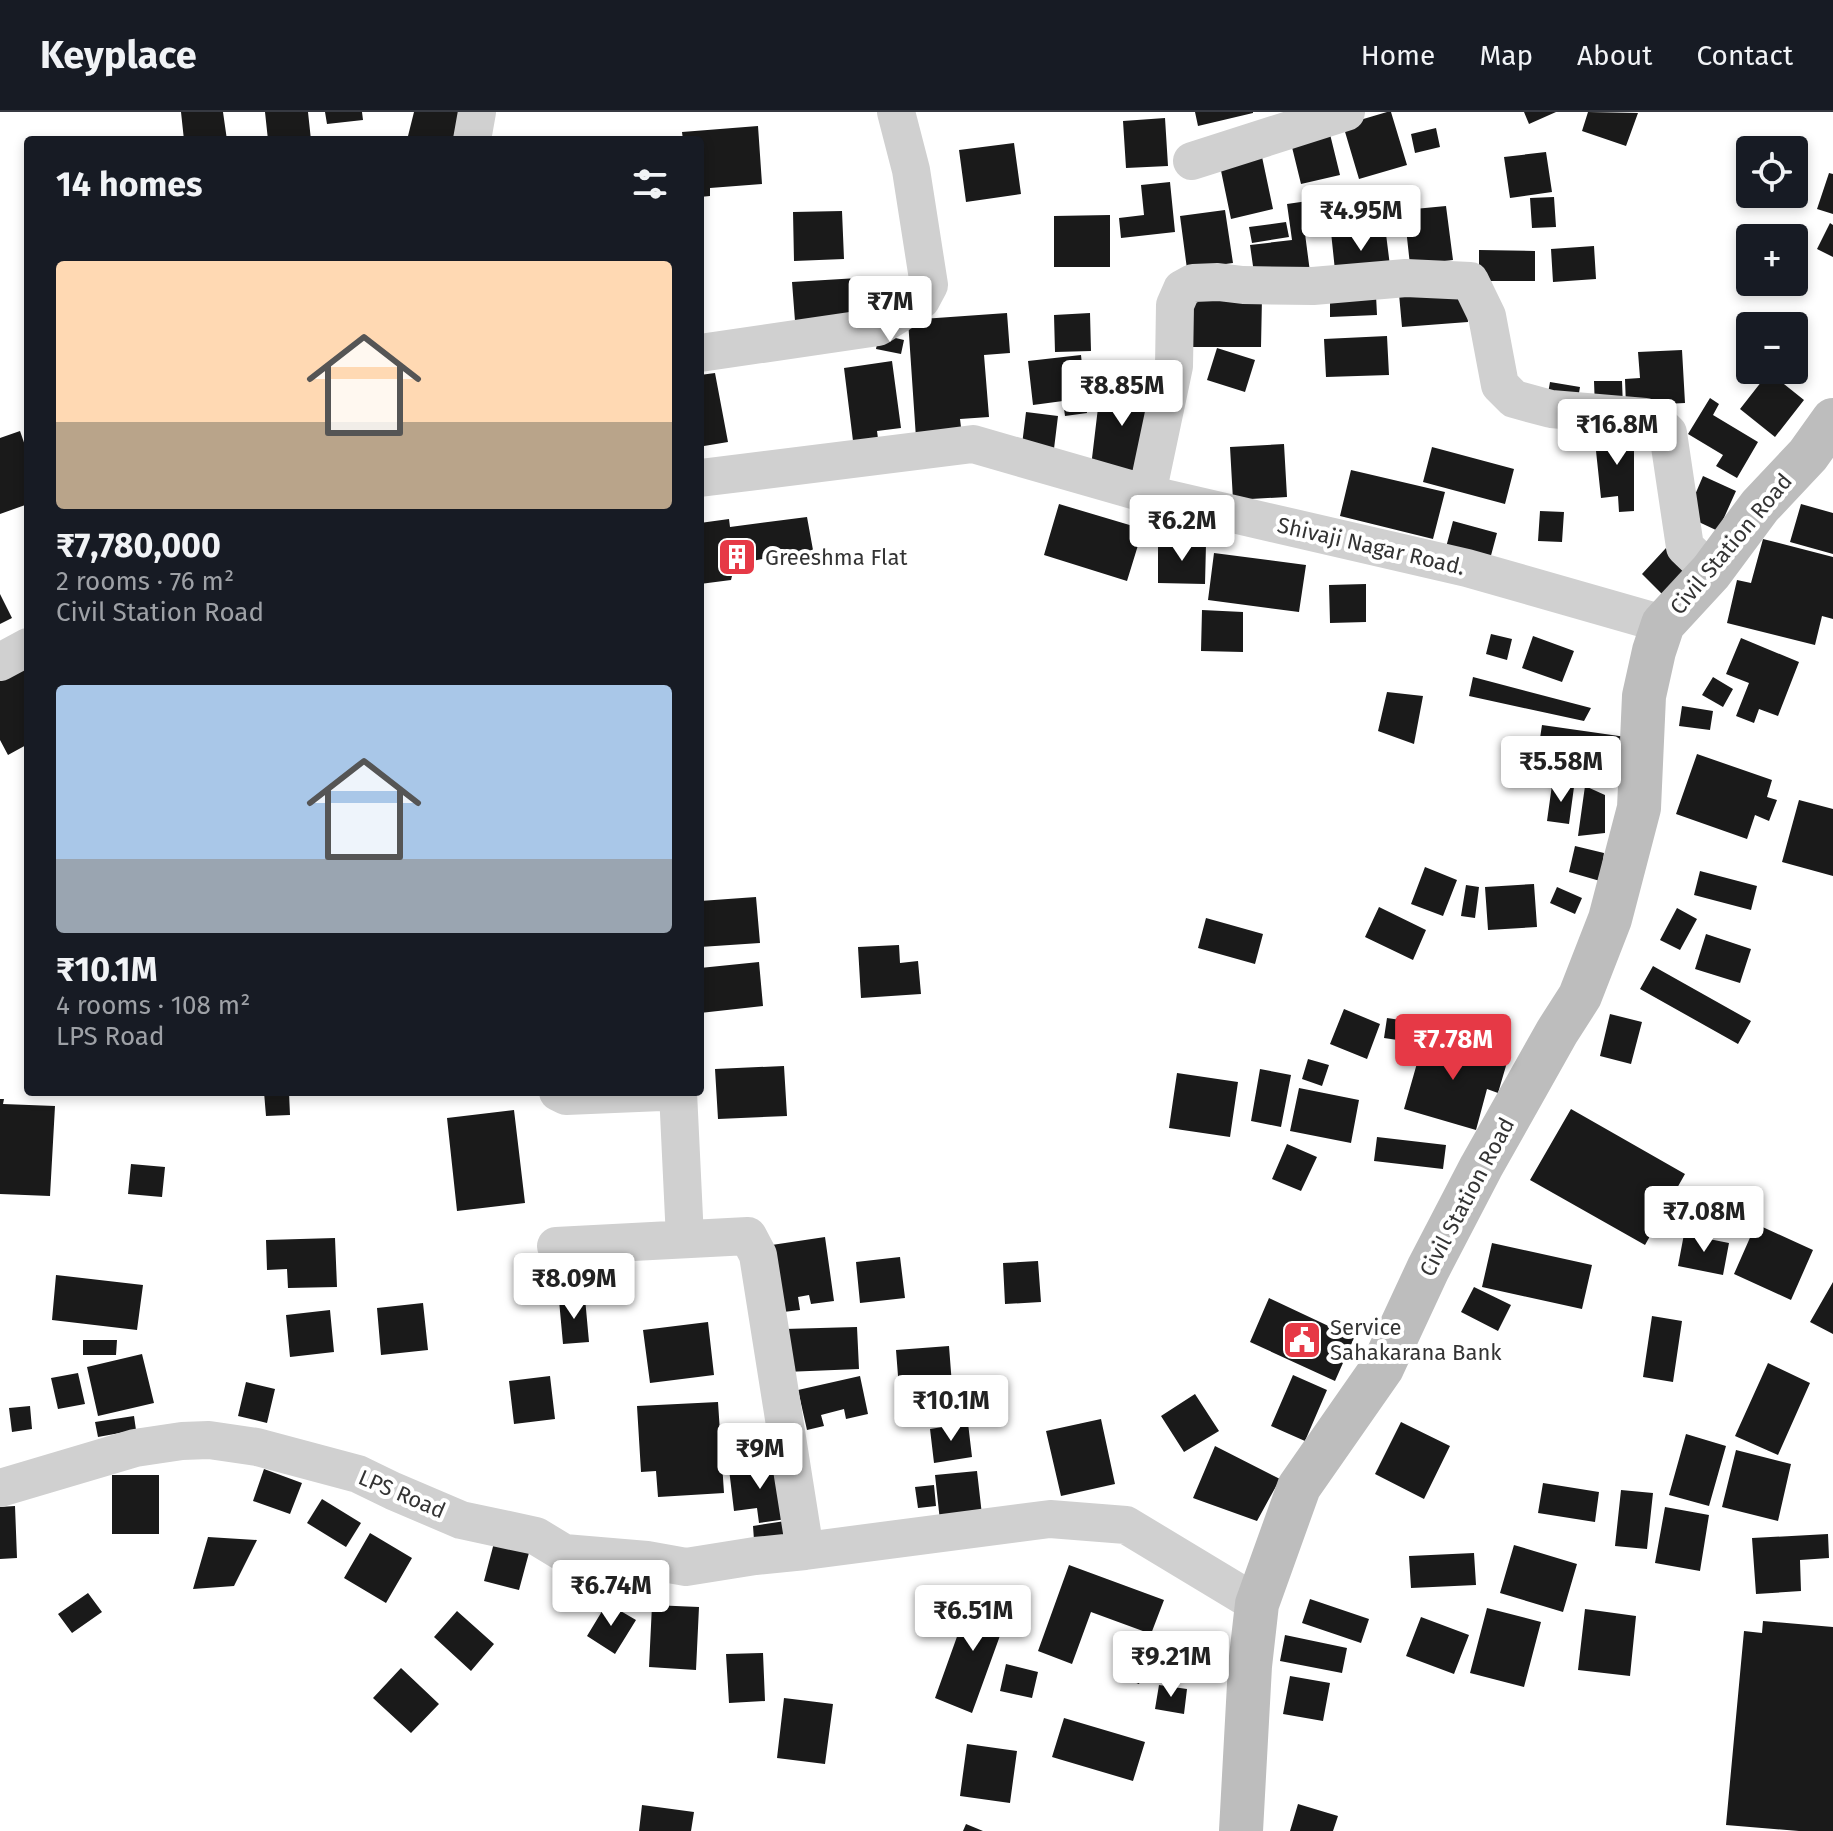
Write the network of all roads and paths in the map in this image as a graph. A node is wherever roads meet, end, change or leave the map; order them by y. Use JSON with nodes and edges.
{"nodes":[{"id":1,"x":477,"y":112,"type":"edge"},
{"id":2,"x":896,"y":112,"type":"edge"},
{"id":3,"x":1346,"y":112,"type":"edge"},
{"id":4,"x":473,"y":136,"type":"edge"},
{"id":5,"x":1192,"y":161,"type":"dead end"},
{"id":6,"x":704,"y":352,"type":"edge"},
{"id":7,"x":1833,"y":420,"type":"edge"},
{"id":8,"x":704,"y":478,"type":"edge"},
{"id":9,"x":1147,"y":494,"type":"junction"},
{"id":10,"x":1711,"y":572,"type":"junction"},
{"id":11,"x":1663,"y":624,"type":"junction"},
{"id":12,"x":24,"y":649,"type":"edge"},
{"id":13,"x":0,"y":662,"type":"edge"},
{"id":14,"x":678,"y":1096,"type":"edge"},
{"id":15,"x":685,"y":1239,"type":"junction"},
{"id":16,"x":556,"y":1246,"type":"dead end"},
{"id":17,"x":0,"y":1488,"type":"edge"},
{"id":18,"x":805,"y":1551,"type":"junction"},
{"id":19,"x":1257,"y":1604,"type":"junction"},
{"id":20,"x":1241,"y":1831,"type":"edge"}],
"edges":[{"from":1,"to":4,"type":"street"},
{"from":2,"to":6,"type":"street"},
{"from":3,"to":5,"type":"street"},
{"from":7,"to":10,"type":"main road","name":"Civil Station Road"},
{"from":8,"to":9,"type":"street","name":"Shivaji Nagar Road."},
{"from":9,"to":10,"type":"street"},
{"from":9,"to":11,"type":"street","name":"Shivaji Nagar Road."},
{"from":10,"to":11,"type":"main road","name":"Civil Station Road"},
{"from":11,"to":19,"type":"main road","name":"Civil Station Road"},
{"from":12,"to":13,"type":"street"},
{"from":14,"to":15,"type":"street"},
{"from":15,"to":16,"type":"street"},
{"from":15,"to":18,"type":"street"},
{"from":17,"to":18,"type":"street","name":"LPS Road"},
{"from":18,"to":19,"type":"street","name":"LPS Road"},
{"from":19,"to":20,"type":"main road","name":"Civil Station Road"}]}
